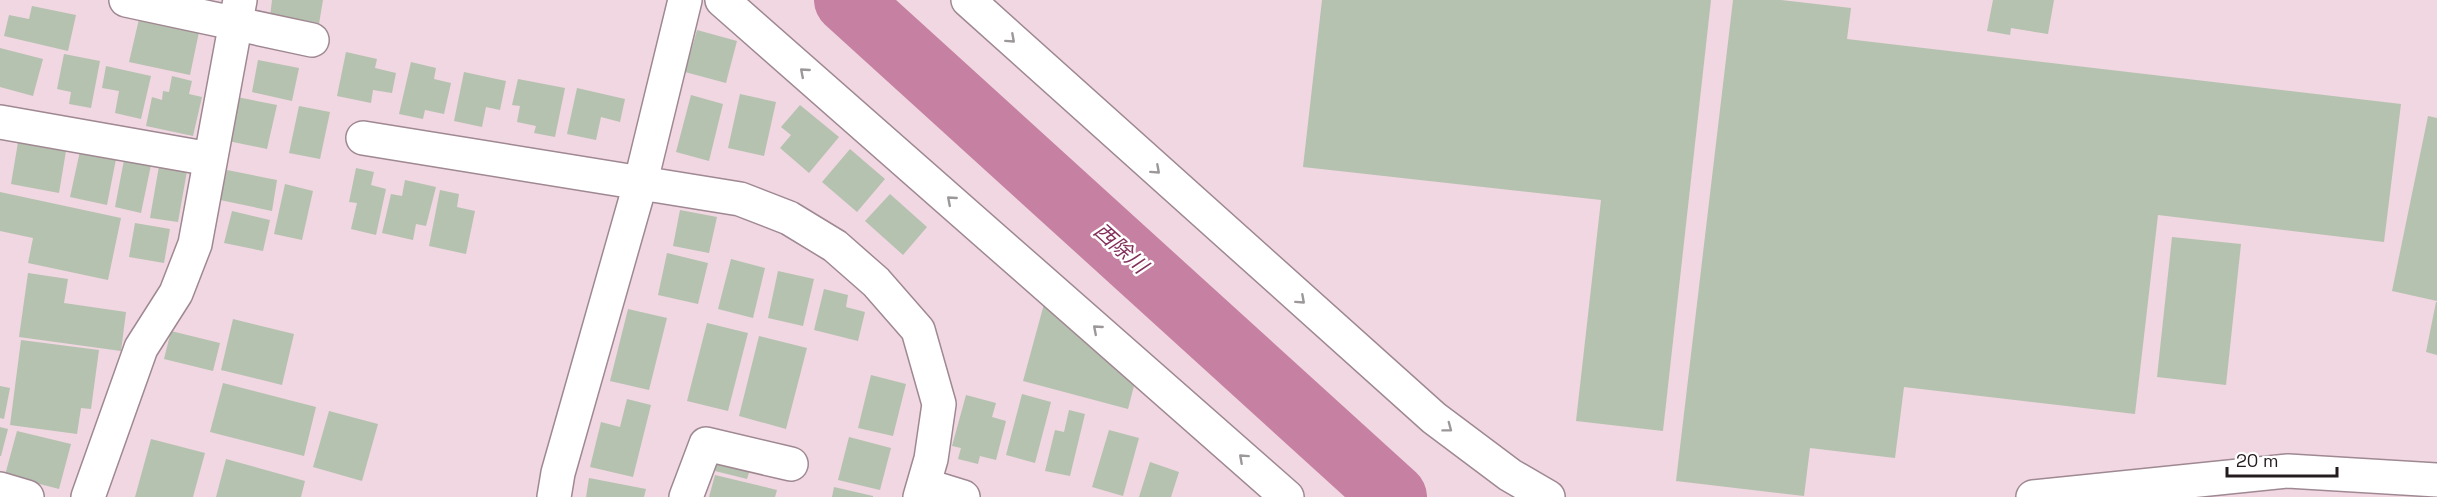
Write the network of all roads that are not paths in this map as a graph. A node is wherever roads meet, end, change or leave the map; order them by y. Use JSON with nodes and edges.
{"nodes":[{"id":1,"x":126,"y":0,"type":"edge"},
{"id":2,"x":685,"y":0,"type":"edge"},
{"id":3,"x":722,"y":0,"type":"edge"},
{"id":4,"x":968,"y":0,"type":"edge"},
{"id":5,"x":238,"y":13,"type":"edge"},
{"id":6,"x":312,"y":40,"type":"dead end"},
{"id":7,"x":0,"y":122,"type":"edge"},
{"id":8,"x":363,"y":138,"type":"dead end"},
{"id":9,"x":210,"y":159,"type":"junction"},
{"id":10,"x":641,"y":181,"type":"junction"},
{"id":11,"x":791,"y":464,"type":"dead end"},
{"id":12,"x":2437,"y":480,"type":"edge"},
{"id":13,"x":0,"y":489,"type":"edge"},
{"id":14,"x":922,"y":491,"type":"edge"},
{"id":15,"x":27,"y":497,"type":"edge"},
{"id":16,"x":88,"y":497,"type":"edge"},
{"id":17,"x":554,"y":497,"type":"edge"},
{"id":18,"x":686,"y":497,"type":"edge"},
{"id":19,"x":963,"y":497,"type":"edge"},
{"id":20,"x":1287,"y":497,"type":"edge"},
{"id":21,"x":1548,"y":497,"type":"edge"},
{"id":22,"x":2033,"y":497,"type":"edge"}],
"edges":[{"from":1,"to":5,"type":"street"},
{"from":2,"to":10,"type":"street"},
{"from":20,"to":3,"type":"street","one_way":true},
{"from":4,"to":21,"type":"street","one_way":true},
{"from":5,"to":6,"type":"street"},
{"from":5,"to":9,"type":"street"},
{"from":7,"to":9,"type":"street"},
{"from":8,"to":10,"type":"street"},
{"from":9,"to":16,"type":"street"},
{"from":10,"to":14,"type":"street"},
{"from":10,"to":17,"type":"street"},
{"from":11,"to":18,"type":"street"},
{"from":12,"to":22,"type":"street"},
{"from":13,"to":15,"type":"street"},
{"from":14,"to":19,"type":"street"}]}
